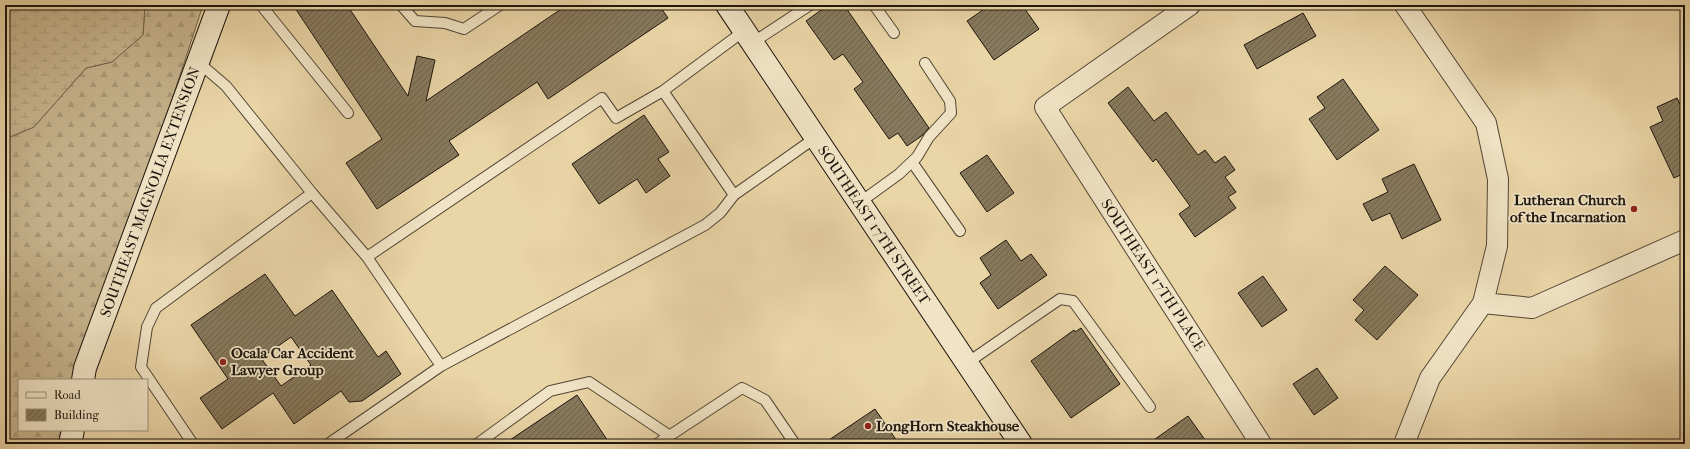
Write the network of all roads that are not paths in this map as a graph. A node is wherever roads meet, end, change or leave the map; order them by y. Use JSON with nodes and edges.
{"nodes":[{"id":1,"x":219,"y":5,"type":"edge"},
{"id":2,"x":261,"y":5,"type":"edge"},
{"id":3,"x":401,"y":5,"type":"edge"},
{"id":4,"x":500,"y":5,"type":"edge"},
{"id":5,"x":727,"y":5,"type":"edge"},
{"id":6,"x":810,"y":5,"type":"edge"},
{"id":7,"x":874,"y":5,"type":"edge"},
{"id":8,"x":1190,"y":5,"type":"edge"},
{"id":9,"x":1405,"y":5,"type":"edge"},
{"id":10,"x":894,"y":33,"type":"dead end"},
{"id":11,"x":748,"y":37,"type":"junction"},
{"id":12,"x":198,"y":62,"type":"junction"},
{"id":13,"x":925,"y":63,"type":"dead end"},
{"id":14,"x":663,"y":91,"type":"junction"},
{"id":15,"x":348,"y":113,"type":"dead end"},
{"id":16,"x":815,"y":138,"type":"junction"},
{"id":17,"x":912,"y":162,"type":"junction"},
{"id":18,"x":312,"y":193,"type":"junction"},
{"id":19,"x":734,"y":195,"type":"junction"},
{"id":20,"x":859,"y":203,"type":"junction"},
{"id":21,"x":960,"y":231,"type":"dead end"},
{"id":22,"x":1685,"y":240,"type":"edge"},
{"id":23,"x":367,"y":257,"type":"junction"},
{"id":24,"x":1483,"y":303,"type":"junction"},
{"id":25,"x":967,"y":363,"type":"junction"},
{"id":26,"x":441,"y":366,"type":"junction"},
{"id":27,"x":83,"y":379,"type":"edge"},
{"id":28,"x":1150,"y":407,"type":"dead end"},
{"id":29,"x":73,"y":431,"type":"edge"},
{"id":30,"x":670,"y":436,"type":"junction"},
{"id":31,"x":70,"y":444,"type":"edge"},
{"id":32,"x":194,"y":444,"type":"edge"},
{"id":33,"x":328,"y":444,"type":"edge"},
{"id":34,"x":477,"y":444,"type":"edge"},
{"id":35,"x":657,"y":444,"type":"edge"},
{"id":36,"x":795,"y":444,"type":"edge"},
{"id":37,"x":1021,"y":444,"type":"edge"},
{"id":38,"x":1261,"y":444,"type":"edge"},
{"id":39,"x":1404,"y":444,"type":"edge"}],
"edges":[{"from":1,"to":12,"type":"main road","name":"SOUTHEAST MAGNOLIA EXTENSION"},
{"from":2,"to":15,"type":"lane"},
{"from":3,"to":4,"type":"lane"},
{"from":5,"to":11,"type":"main road","name":"SOUTHEAST 17TH STREET"},
{"from":6,"to":11,"type":"lane"},
{"from":7,"to":10,"type":"lane"},
{"from":8,"to":38,"type":"street","name":"SOUTHEAST 17TH PLACE"},
{"from":9,"to":24,"type":"street"},
{"from":11,"to":14,"type":"lane"},
{"from":11,"to":16,"type":"main road","name":"SOUTHEAST 17TH STREET"},
{"from":12,"to":18,"type":"lane"},
{"from":12,"to":27,"type":"main road","name":"SOUTHEAST MAGNOLIA EXTENSION"},
{"from":13,"to":17,"type":"lane"},
{"from":14,"to":19,"type":"lane"},
{"from":14,"to":23,"type":"lane"},
{"from":16,"to":19,"type":"lane"},
{"from":16,"to":20,"type":"main road","name":"SOUTHEAST 17TH STREET"},
{"from":17,"to":20,"type":"lane"},
{"from":17,"to":21,"type":"lane"},
{"from":18,"to":23,"type":"lane"},
{"from":18,"to":32,"type":"lane"},
{"from":19,"to":26,"type":"lane"},
{"from":20,"to":25,"type":"main road","name":"SOUTHEAST 17TH STREET"},
{"from":22,"to":24,"type":"street"},
{"from":23,"to":26,"type":"lane"},
{"from":24,"to":39,"type":"street"},
{"from":25,"to":28,"type":"lane"},
{"from":25,"to":37,"type":"main road","name":"SOUTHEAST 17TH STREET"},
{"from":26,"to":33,"type":"lane"},
{"from":29,"to":31,"type":"main road"},
{"from":30,"to":34,"type":"lane"},
{"from":30,"to":35,"type":"lane"},
{"from":30,"to":36,"type":"lane"}]}
